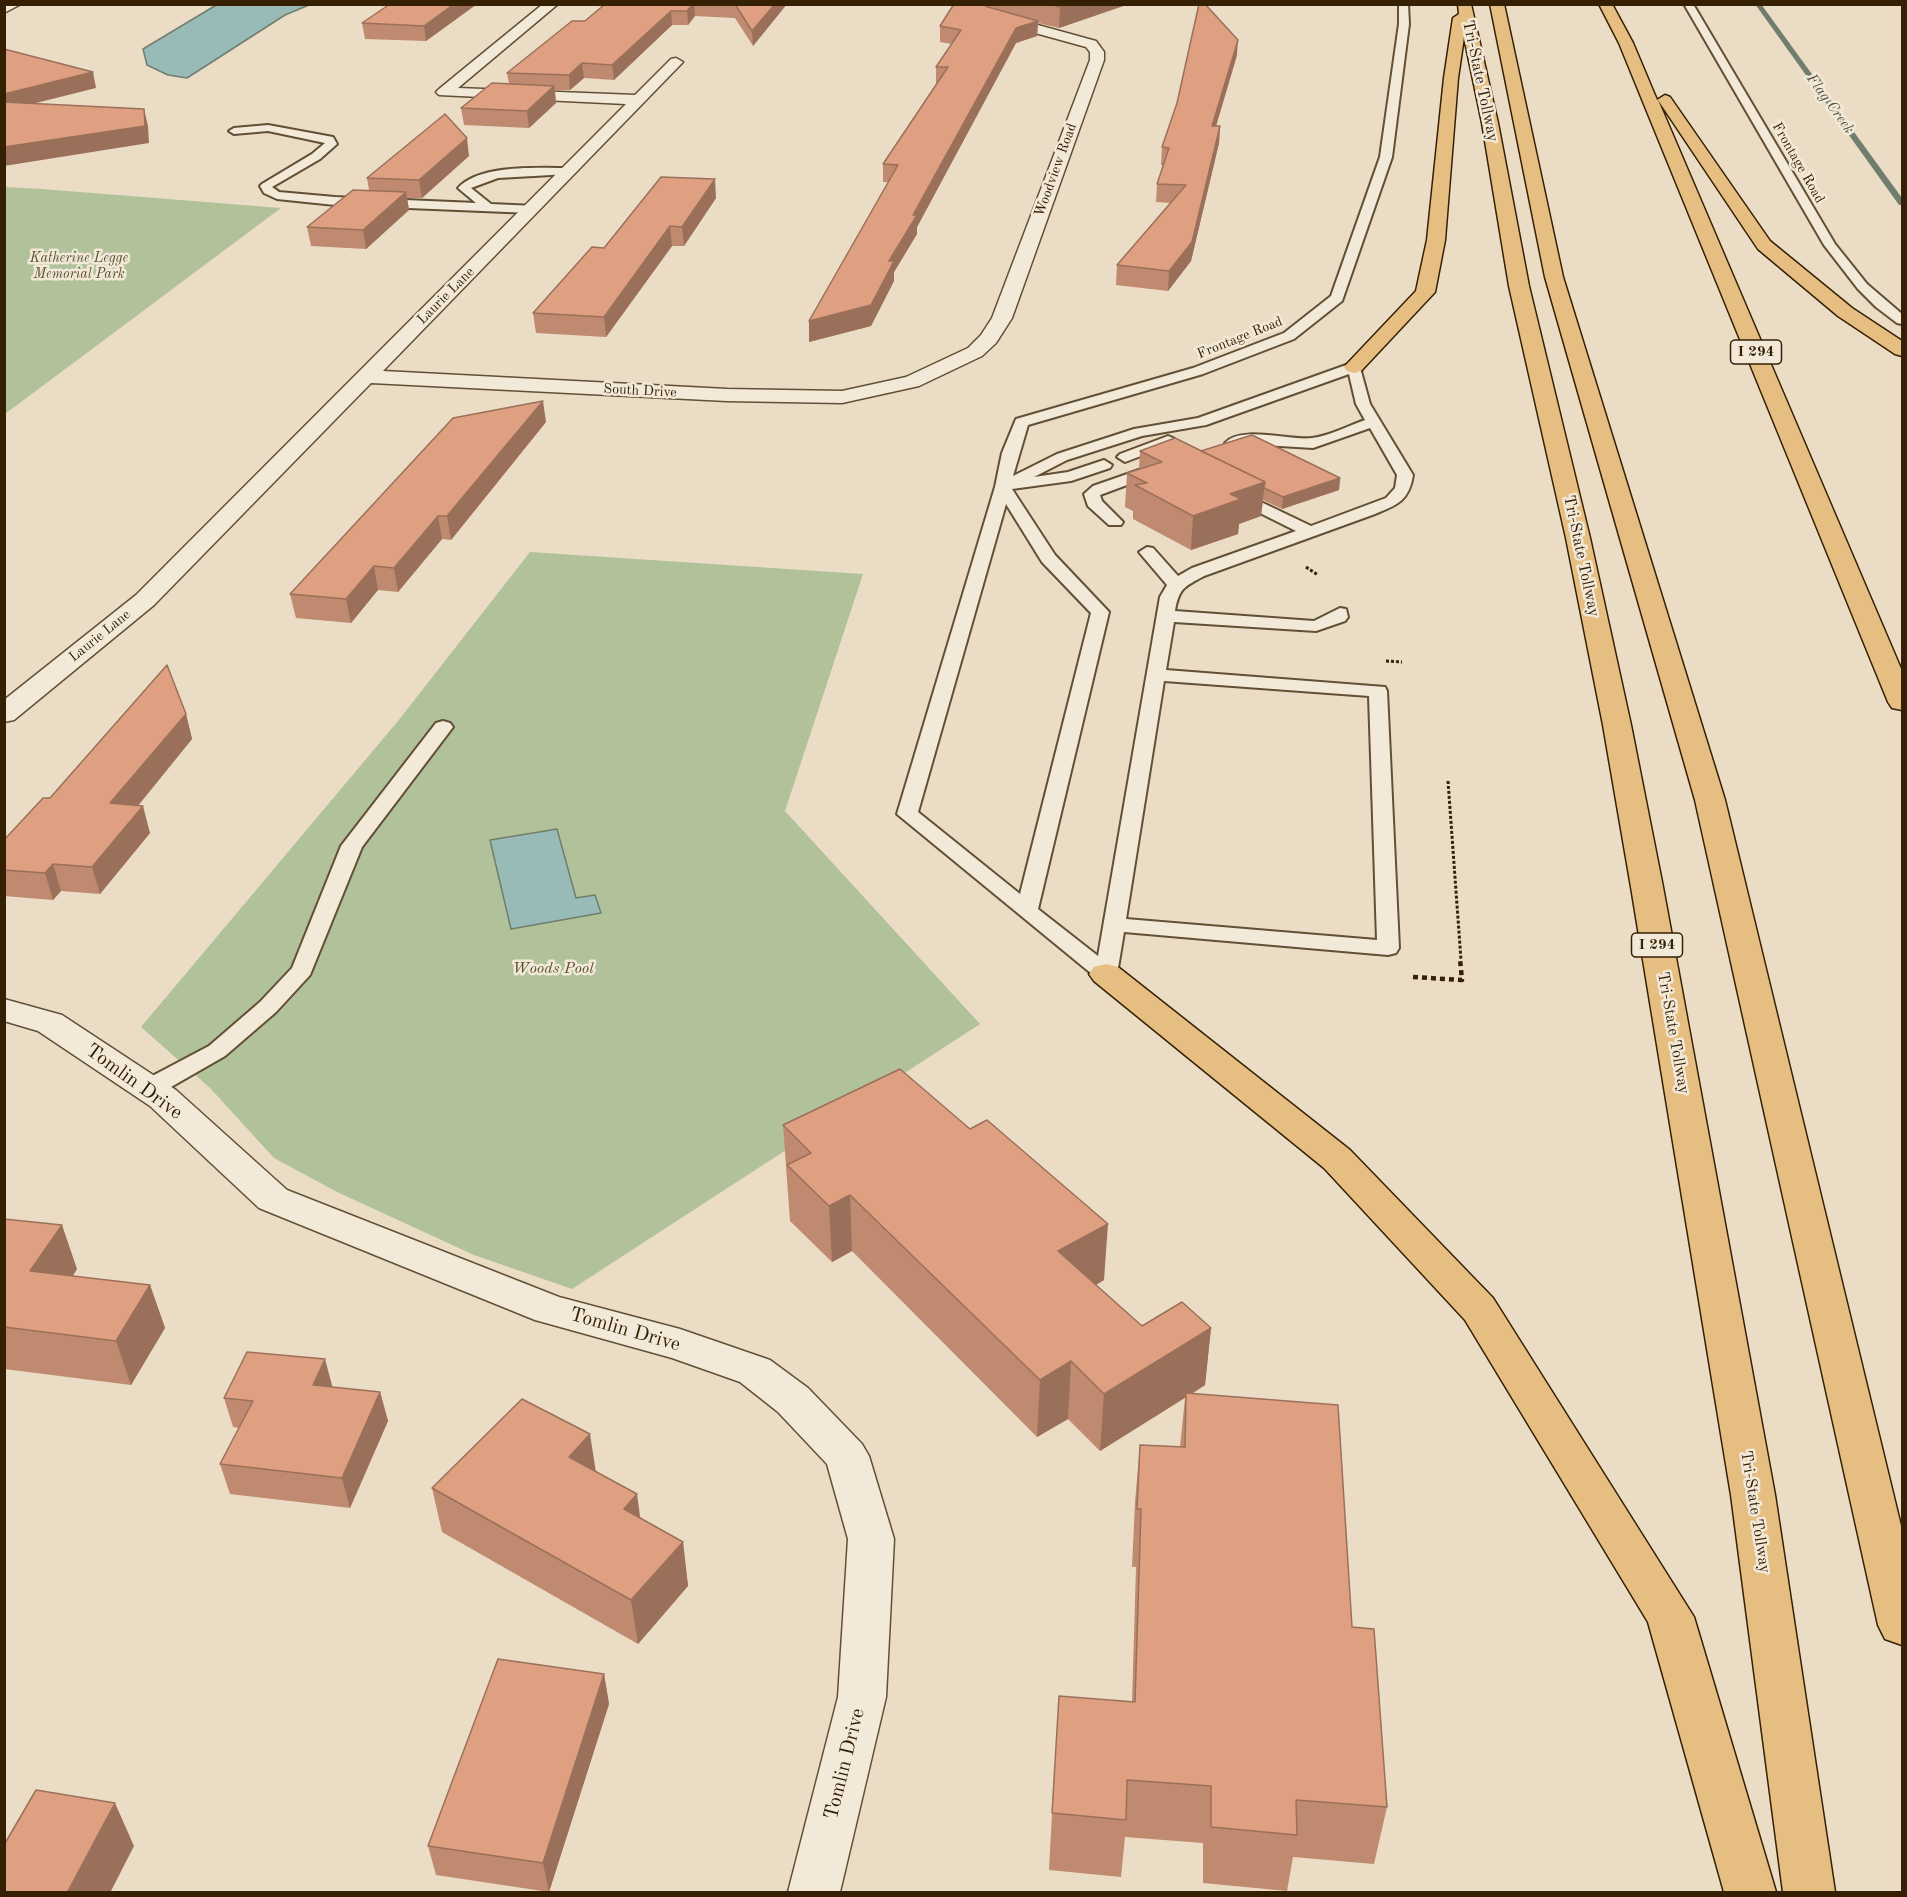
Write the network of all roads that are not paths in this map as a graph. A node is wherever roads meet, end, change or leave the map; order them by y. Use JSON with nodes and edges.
{"nodes":[{"id":1,"x":15,"y":4,"type":"edge"},
{"id":2,"x":552,"y":4,"type":"edge"},
{"id":3,"x":960,"y":4,"type":"edge"},
{"id":4,"x":1403,"y":4,"type":"edge"},
{"id":5,"x":1463,"y":4,"type":"edge"},
{"id":6,"x":1497,"y":4,"type":"edge"},
{"id":7,"x":1605,"y":4,"type":"edge"},
{"id":8,"x":1688,"y":4,"type":"edge"},
{"id":9,"x":4,"y":9,"type":"edge"},
{"id":10,"x":1626,"y":43,"type":"junction"},
{"id":11,"x":676,"y":62,"type":"dead end"},
{"id":12,"x":639,"y":100,"type":"junction"},
{"id":13,"x":234,"y":131,"type":"dead end"},
{"id":14,"x":569,"y":171,"type":"junction"},
{"id":15,"x":488,"y":207,"type":"junction"},
{"id":16,"x":531,"y":209,"type":"junction"},
{"id":17,"x":1902,"y":321,"type":"edge"},
{"id":18,"x":1902,"y":350,"type":"edge"},
{"id":19,"x":1354,"y":367,"type":"junction"},
{"id":20,"x":366,"y":376,"type":"junction"},
{"id":21,"x":912,"y":382,"type":"joint"},
{"id":22,"x":1201,"y":422,"type":"junction"},
{"id":23,"x":1374,"y":422,"type":"junction"},
{"id":24,"x":1214,"y":449,"type":"edge"},
{"id":25,"x":1125,"y":457,"type":"dead end"},
{"id":26,"x":1173,"y":463,"type":"edge"},
{"id":27,"x":1104,"y":465,"type":"dead end"},
{"id":28,"x":1003,"y":487,"type":"junction"},
{"id":29,"x":1226,"y":490,"type":"edge"},
{"id":30,"x":1115,"y":522,"type":"dead end"},
{"id":31,"x":1310,"y":532,"type":"junction"},
{"id":32,"x":1147,"y":552,"type":"dead end"},
{"id":33,"x":1176,"y":584,"type":"junction"},
{"id":34,"x":1340,"y":613,"type":"dead end"},
{"id":35,"x":1166,"y":616,"type":"junction"},
{"id":36,"x":1156,"y":675,"type":"junction"},
{"id":37,"x":1902,"y":702,"type":"edge"},
{"id":38,"x":4,"y":714,"type":"edge"},
{"id":39,"x":443,"y":727,"type":"dead end"},
{"id":40,"x":1027,"y":910,"type":"junction"},
{"id":41,"x":1114,"y":926,"type":"junction"},
{"id":42,"x":1106,"y":974,"type":"junction"},
{"id":43,"x":4,"y":1010,"type":"edge"},
{"id":44,"x":148,"y":1089,"type":"junction"},
{"id":45,"x":1902,"y":1625,"type":"edge"},
{"id":46,"x":814,"y":1893,"type":"edge"},
{"id":47,"x":1750,"y":1893,"type":"edge"},
{"id":48,"x":1809,"y":1893,"type":"edge"}],
"edges":[{"from":1,"to":9,"type":"street"},
{"from":2,"to":12,"type":"street"},
{"from":3,"to":21,"type":"street","name":"Woodview Road"},
{"from":4,"to":28,"type":"lane","name":"Frontage Road"},
{"from":5,"to":19,"type":"highway"},
{"from":5,"to":48,"type":"highway","name":"Tri-State Tollway","number":"I 294"},
{"from":6,"to":45,"type":"highway","name":"Tri-State Tollway"},
{"from":7,"to":10,"type":"highway","number":"I 294"},
{"from":8,"to":17,"type":"lane","name":"Frontage Road"},
{"from":10,"to":18,"type":"highway"},
{"from":10,"to":37,"type":"highway","number":"I 294"},
{"from":11,"to":12,"type":"street","name":"Laurie Lane"},
{"from":12,"to":14,"type":"street","name":"Laurie Lane"},
{"from":13,"to":15,"type":"lane"},
{"from":14,"to":15,"type":"lane"},
{"from":14,"to":16,"type":"street","name":"Laurie Lane"},
{"from":15,"to":16,"type":"lane"},
{"from":16,"to":20,"type":"street","name":"Laurie Lane"},
{"from":19,"to":22,"type":"lane"},
{"from":19,"to":23,"type":"lane"},
{"from":20,"to":21,"type":"street","name":"South Drive"},
{"from":20,"to":38,"type":"street","name":"Laurie Lane"},
{"from":22,"to":25,"type":"lane"},
{"from":22,"to":28,"type":"lane"},
{"from":23,"to":24,"type":"lane"},
{"from":23,"to":31,"type":"lane"},
{"from":26,"to":30,"type":"lane"},
{"from":27,"to":28,"type":"lane"},
{"from":28,"to":40,"type":"lane"},
{"from":28,"to":40,"type":"lane"},
{"from":29,"to":31,"type":"lane"},
{"from":31,"to":33,"type":"lane"},
{"from":32,"to":33,"type":"lane"},
{"from":33,"to":35,"type":"lane"},
{"from":34,"to":35,"type":"lane"},
{"from":35,"to":36,"type":"lane"},
{"from":36,"to":41,"type":"lane"},
{"from":36,"to":41,"type":"lane"},
{"from":39,"to":44,"type":"lane"},
{"from":40,"to":42,"type":"lane"},
{"from":41,"to":42,"type":"lane"},
{"from":42,"to":47,"type":"highway"},
{"from":43,"to":44,"type":"street","name":"Tomlin Drive"},
{"from":44,"to":46,"type":"street","name":"Tomlin Drive"}]}
